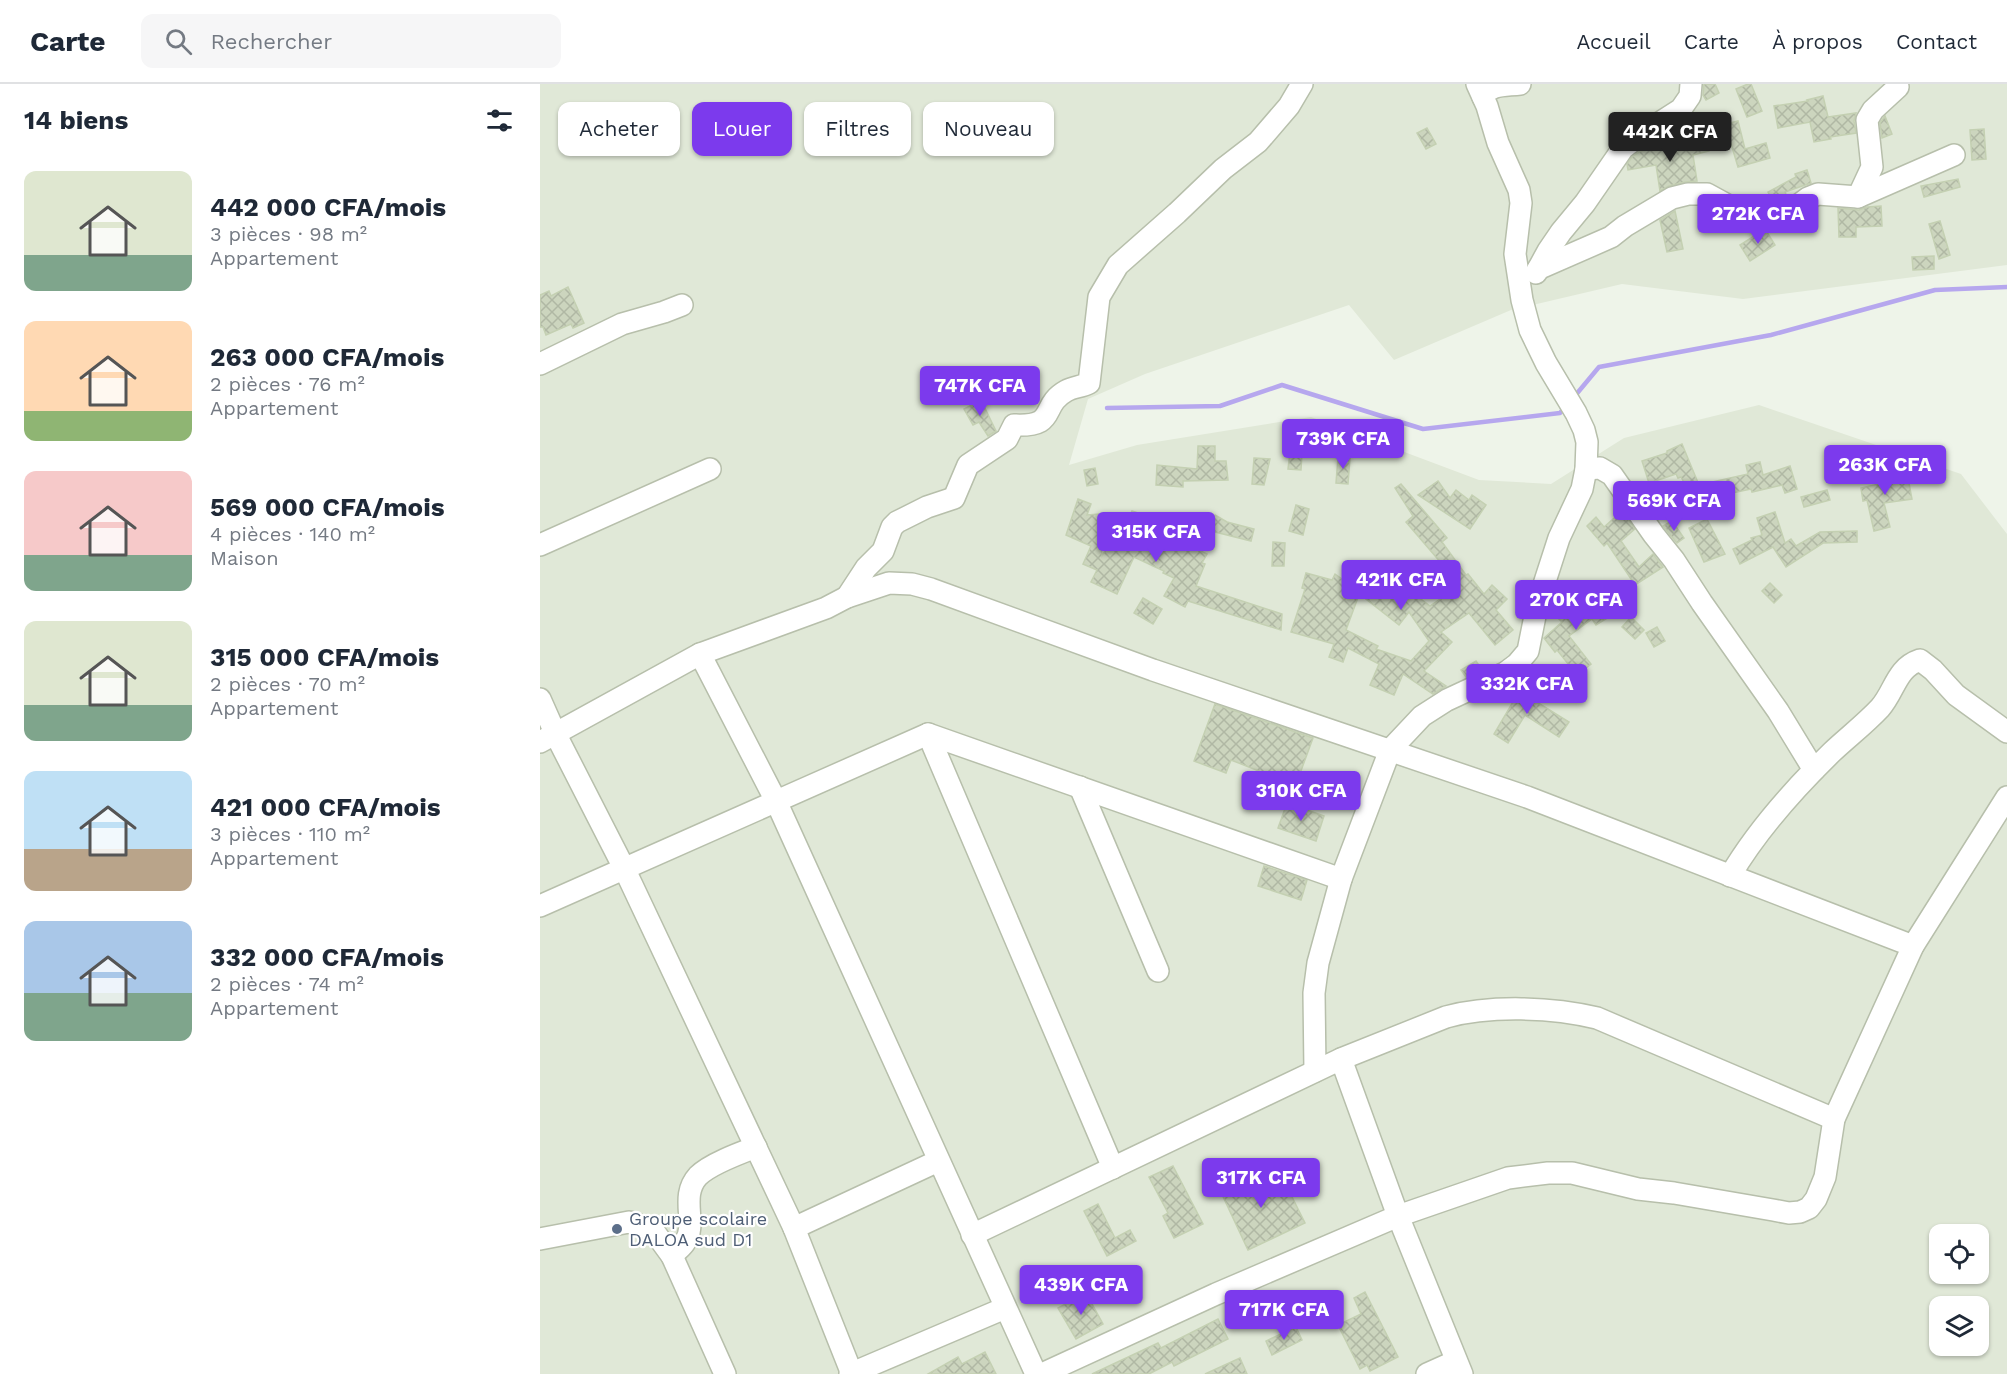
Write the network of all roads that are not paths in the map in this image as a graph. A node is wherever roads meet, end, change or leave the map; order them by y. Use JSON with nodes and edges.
{"nodes":[{"id":1,"x":1302,"y":84,"type":"edge"},
{"id":2,"x":1520,"y":84,"type":"edge"},
{"id":3,"x":1691,"y":84,"type":"edge"},
{"id":4,"x":1898,"y":87,"type":"dead end"},
{"id":5,"x":1480,"y":91,"type":"edge"},
{"id":6,"x":1954,"y":156,"type":"dead end"},
{"id":7,"x":1858,"y":197,"type":"junction"},
{"id":8,"x":1538,"y":269,"type":"junction"},
{"id":9,"x":1522,"y":300,"type":"junction"},
{"id":10,"x":682,"y":304,"type":"dead end"},
{"id":11,"x":540,"y":364,"type":"edge"},
{"id":12,"x":710,"y":469,"type":"dead end"},
{"id":13,"x":1586,"y":469,"type":"junction"},
{"id":14,"x":540,"y":545,"type":"edge"},
{"id":15,"x":847,"y":597,"type":"junction"},
{"id":16,"x":700,"y":654,"type":"junction"},
{"id":17,"x":540,"y":699,"type":"edge"},
{"id":18,"x":2007,"y":732,"type":"edge"},
{"id":19,"x":928,"y":734,"type":"junction"},
{"id":20,"x":548,"y":739,"type":"edge"},
{"id":21,"x":1390,"y":750,"type":"junction"},
{"id":22,"x":1814,"y":770,"type":"junction"},
{"id":23,"x":1080,"y":787,"type":"junction"},
{"id":24,"x":2007,"y":797,"type":"edge"},
{"id":25,"x":776,"y":801,"type":"junction"},
{"id":26,"x":624,"y":868,"type":"junction"},
{"id":27,"x":1730,"y":876,"type":"junction"},
{"id":28,"x":1341,"y":879,"type":"junction"},
{"id":29,"x":540,"y":906,"type":"edge"},
{"id":30,"x":1913,"y":946,"type":"junction"},
{"id":31,"x":1158,"y":971,"type":"dead end"},
{"id":32,"x":1341,"y":1059,"type":"junction"},
{"id":33,"x":1315,"y":1071,"type":"junction"},
{"id":34,"x":1834,"y":1119,"type":"junction"},
{"id":35,"x":756,"y":1147,"type":"junction"},
{"id":36,"x":938,"y":1161,"type":"junction"},
{"id":37,"x":1113,"y":1168,"type":"junction"},
{"id":38,"x":1398,"y":1216,"type":"junction"},
{"id":39,"x":794,"y":1228,"type":"junction"},
{"id":40,"x":972,"y":1235,"type":"junction"},
{"id":41,"x":540,"y":1239,"type":"edge"},
{"id":42,"x":672,"y":1256,"type":"junction"},
{"id":43,"x":1005,"y":1308,"type":"junction"},
{"id":44,"x":1459,"y":1367,"type":"edge"},
{"id":45,"x":725,"y":1374,"type":"edge"},
{"id":46,"x":851,"y":1374,"type":"edge"},
{"id":47,"x":1036,"y":1374,"type":"edge"},
{"id":48,"x":1042,"y":1374,"type":"edge"},
{"id":49,"x":1427,"y":1374,"type":"edge"}],
"edges":[{"from":1,"to":15,"type":"street"},
{"from":2,"to":5,"type":"street"},
{"from":3,"to":8,"type":"street"},
{"from":4,"to":7,"type":"street"},
{"from":5,"to":9,"type":"street"},
{"from":6,"to":7,"type":"street"},
{"from":7,"to":8,"type":"street"},
{"from":8,"to":9,"type":"street"},
{"from":9,"to":13,"type":"street"},
{"from":10,"to":11,"type":"street"},
{"from":12,"to":14,"type":"street"},
{"from":13,"to":21,"type":"street"},
{"from":13,"to":22,"type":"street"},
{"from":15,"to":16,"type":"street"},
{"from":15,"to":21,"type":"street"},
{"from":16,"to":20,"type":"street"},
{"from":16,"to":25,"type":"street"},
{"from":17,"to":20,"type":"street"},
{"from":18,"to":22,"type":"street"},
{"from":19,"to":23,"type":"street"},
{"from":19,"to":25,"type":"street"},
{"from":19,"to":37,"type":"street"},
{"from":20,"to":26,"type":"street"},
{"from":21,"to":27,"type":"street"},
{"from":21,"to":28,"type":"street"},
{"from":22,"to":27,"type":"street"},
{"from":23,"to":28,"type":"street"},
{"from":23,"to":31,"type":"street"},
{"from":24,"to":30,"type":"street"},
{"from":25,"to":26,"type":"street"},
{"from":25,"to":36,"type":"street"},
{"from":26,"to":29,"type":"street"},
{"from":26,"to":35,"type":"street"},
{"from":27,"to":30,"type":"street"},
{"from":28,"to":33,"type":"street"},
{"from":30,"to":34,"type":"street"},
{"from":32,"to":33,"type":"street"},
{"from":32,"to":34,"type":"street"},
{"from":32,"to":38,"type":"street"},
{"from":33,"to":37,"type":"street"},
{"from":34,"to":38,"type":"street"},
{"from":35,"to":39,"type":"street"},
{"from":35,"to":42,"type":"street"},
{"from":36,"to":39,"type":"street"},
{"from":36,"to":40,"type":"street"},
{"from":37,"to":40,"type":"street"},
{"from":38,"to":44,"type":"street"},
{"from":38,"to":48,"type":"street"},
{"from":39,"to":46,"type":"street"},
{"from":40,"to":43,"type":"street"},
{"from":41,"to":42,"type":"street"},
{"from":42,"to":45,"type":"street"},
{"from":43,"to":46,"type":"street"},
{"from":43,"to":47,"type":"street"},
{"from":44,"to":49,"type":"street"}]}
